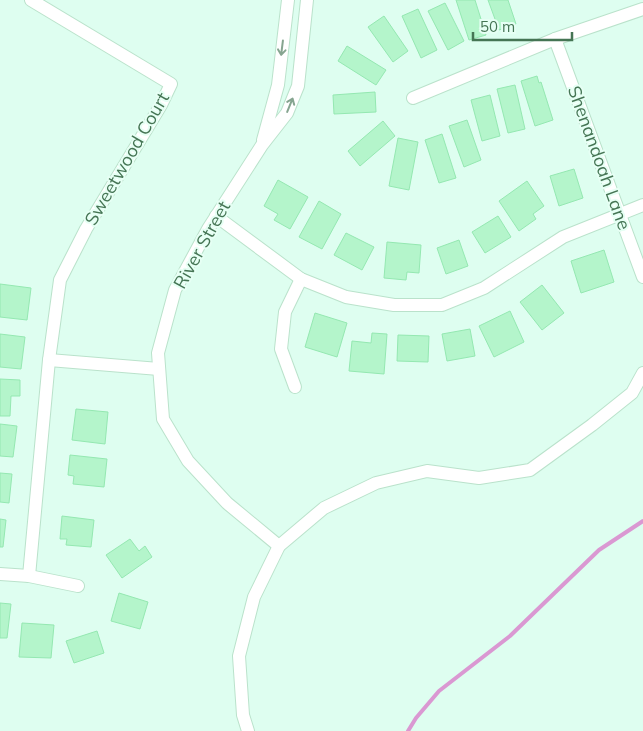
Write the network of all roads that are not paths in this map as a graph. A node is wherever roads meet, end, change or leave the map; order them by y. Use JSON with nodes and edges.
{"nodes":[{"id":1,"x":31,"y":0,"type":"edge"},
{"id":2,"x":288,"y":0,"type":"edge"},
{"id":3,"x":307,"y":0,"type":"edge"},
{"id":4,"x":643,"y":9,"type":"edge"},
{"id":5,"x":555,"y":39,"type":"junction"},
{"id":6,"x":413,"y":98,"type":"dead end"},
{"id":7,"x":262,"y":145,"type":"junction"},
{"id":8,"x":643,"y":205,"type":"edge"},
{"id":9,"x":620,"y":215,"type":"junction"},
{"id":10,"x":216,"y":216,"type":"junction"},
{"id":11,"x":643,"y":277,"type":"edge"},
{"id":12,"x":301,"y":279,"type":"junction"},
{"id":13,"x":49,"y":360,"type":"junction"},
{"id":14,"x":159,"y":369,"type":"junction"},
{"id":15,"x":643,"y":373,"type":"edge"},
{"id":16,"x":295,"y":387,"type":"dead end"},
{"id":17,"x":279,"y":546,"type":"junction"},
{"id":18,"x":0,"y":574,"type":"edge"},
{"id":19,"x":29,"y":576,"type":"junction"},
{"id":20,"x":78,"y":586,"type":"dead end"},
{"id":21,"x":248,"y":731,"type":"edge"}],
"edges":[{"from":1,"to":13,"type":"street","name":"Sweetwood Court"},
{"from":2,"to":7,"type":"street","name":"River Street","one_way":true},
{"from":7,"to":3,"type":"street","name":"River Street","one_way":true},
{"from":4,"to":5,"type":"street"},
{"from":5,"to":6,"type":"street"},
{"from":5,"to":9,"type":"street","name":"Shenandoah Lane"},
{"from":7,"to":10,"type":"street","name":"River Street"},
{"from":8,"to":9,"type":"street"},
{"from":9,"to":11,"type":"street","name":"Shenandoah Lane"},
{"from":9,"to":12,"type":"street"},
{"from":10,"to":12,"type":"street"},
{"from":10,"to":14,"type":"street","name":"River Street"},
{"from":12,"to":16,"type":"street"},
{"from":13,"to":14,"type":"street"},
{"from":13,"to":19,"type":"street","name":"Sweetwood Court"},
{"from":14,"to":17,"type":"street","name":"River Street"},
{"from":15,"to":17,"type":"street"},
{"from":17,"to":21,"type":"street"},
{"from":18,"to":19,"type":"street"},
{"from":19,"to":20,"type":"street"}]}
